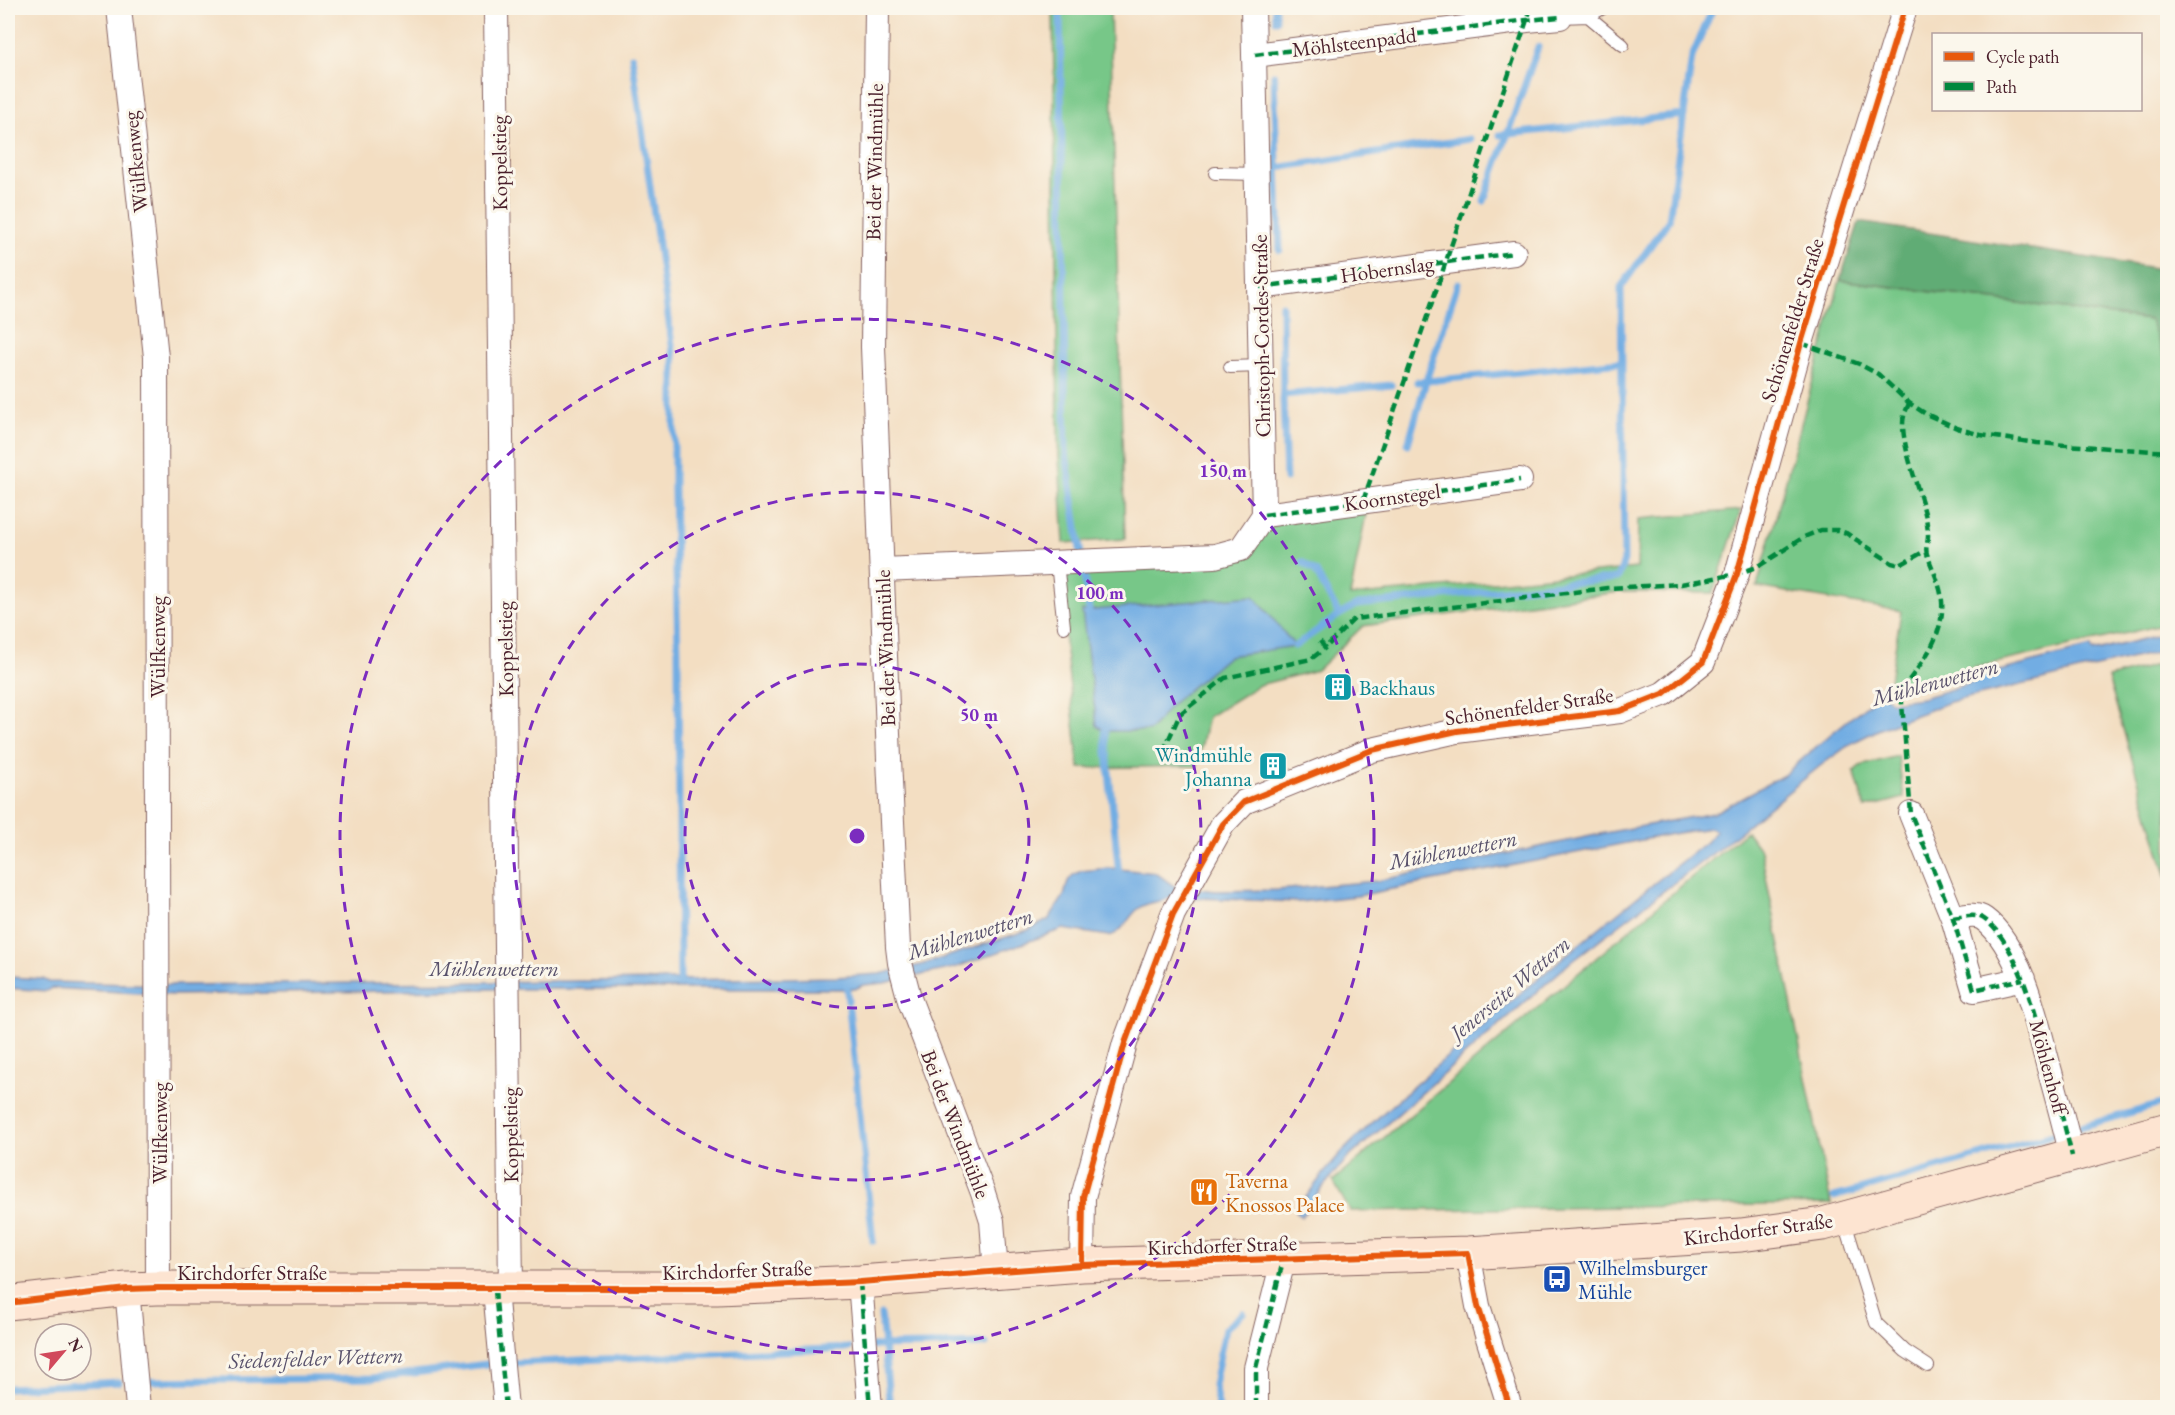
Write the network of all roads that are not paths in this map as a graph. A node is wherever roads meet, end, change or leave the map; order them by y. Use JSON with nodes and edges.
{"nodes":[{"id":1,"x":119,"y":8,"type":"edge"},
{"id":2,"x":496,"y":8,"type":"edge"},
{"id":3,"x":877,"y":8,"type":"edge"},
{"id":4,"x":1253,"y":8,"type":"edge"},
{"id":5,"x":1603,"y":8,"type":"edge"},
{"id":6,"x":1905,"y":8,"type":"edge"},
{"id":7,"x":1588,"y":16,"type":"junction"},
{"id":8,"x":1560,"y":17,"type":"joint"},
{"id":9,"x":1623,"y":45,"type":"dead end"},
{"id":10,"x":1254,"y":55,"type":"junction"},
{"id":11,"x":1215,"y":173,"type":"dead end"},
{"id":12,"x":1257,"y":174,"type":"junction"},
{"id":13,"x":1514,"y":253,"type":"dead end"},
{"id":14,"x":1260,"y":288,"type":"junction"},
{"id":15,"x":1262,"y":366,"type":"junction"},
{"id":16,"x":1230,"y":367,"type":"dead end"},
{"id":17,"x":1520,"y":480,"type":"dead end"},
{"id":18,"x":1264,"y":515,"type":"junction"},
{"id":19,"x":1057,"y":563,"type":"junction"},
{"id":20,"x":882,"y":570,"type":"junction"},
{"id":21,"x":1064,"y":627,"type":"dead end"},
{"id":22,"x":1911,"y":814,"type":"dead end"},
{"id":23,"x":1953,"y":918,"type":"junction"},
{"id":24,"x":2023,"y":979,"type":"junction"},
{"id":25,"x":2168,"y":1129,"type":"edge"},
{"id":26,"x":2068,"y":1140,"type":"junction"},
{"id":27,"x":1844,"y":1218,"type":"junction"},
{"id":28,"x":1468,"y":1253,"type":"junction"},
{"id":29,"x":1283,"y":1261,"type":"junction"},
{"id":30,"x":1082,"y":1265,"type":"junction"},
{"id":31,"x":996,"y":1272,"type":"junction"},
{"id":32,"x":860,"y":1282,"type":"junction"},
{"id":33,"x":142,"y":1289,"type":"junction"},
{"id":34,"x":503,"y":1290,"type":"junction"},
{"id":35,"x":8,"y":1303,"type":"edge"},
{"id":36,"x":1928,"y":1366,"type":"dead end"},
{"id":37,"x":138,"y":1407,"type":"edge"},
{"id":38,"x":506,"y":1407,"type":"edge"},
{"id":39,"x":870,"y":1407,"type":"edge"},
{"id":40,"x":1256,"y":1407,"type":"edge"},
{"id":41,"x":1509,"y":1407,"type":"edge"}],
"edges":[{"from":1,"to":33,"type":"street","name":"Wülfkenweg"},
{"from":2,"to":34,"type":"street","name":"Koppelstieg"},
{"from":3,"to":20,"type":"street","name":"Bei der Windmühle"},
{"from":4,"to":10,"type":"street","name":"Christoph-Cordes-Straße"},
{"from":5,"to":7,"type":"lane"},
{"from":6,"to":30,"type":"street","name":"Schönenfelder Straße"},
{"from":7,"to":8,"type":"lane"},
{"from":7,"to":9,"type":"lane"},
{"from":8,"to":10,"type":"street","name":"Möhlsteenpadd"},
{"from":10,"to":12,"type":"street","name":"Christoph-Cordes-Straße"},
{"from":11,"to":12,"type":"lane"},
{"from":12,"to":14,"type":"street","name":"Christoph-Cordes-Straße"},
{"from":13,"to":14,"type":"street","name":"Hobernslag"},
{"from":14,"to":15,"type":"street","name":"Christoph-Cordes-Straße"},
{"from":15,"to":16,"type":"lane"},
{"from":15,"to":18,"type":"street","name":"Christoph-Cordes-Straße"},
{"from":17,"to":18,"type":"street","name":"Koornstegel"},
{"from":18,"to":19,"type":"street"},
{"from":19,"to":20,"type":"street"},
{"from":19,"to":21,"type":"lane"},
{"from":20,"to":31,"type":"street","name":"Bei der Windmühle"},
{"from":22,"to":23,"type":"street"},
{"from":23,"to":24,"type":"street","name":"Möhlenhoff"},
{"from":23,"to":24,"type":"street"},
{"from":24,"to":26,"type":"street","name":"Möhlenhoff"},
{"from":25,"to":26,"type":"street","name":"Kirchdorfer Straße"},
{"from":26,"to":27,"type":"street","name":"Kirchdorfer Straße"},
{"from":27,"to":28,"type":"street","name":"Kirchdorfer Straße"},
{"from":27,"to":36,"type":"lane"},
{"from":28,"to":29,"type":"street","name":"Kirchdorfer Straße"},
{"from":28,"to":41,"type":"street"},
{"from":29,"to":30,"type":"street","name":"Kirchdorfer Straße"},
{"from":29,"to":40,"type":"street"},
{"from":30,"to":31,"type":"street","name":"Kirchdorfer Straße"},
{"from":31,"to":32,"type":"street","name":"Kirchdorfer Straße"},
{"from":32,"to":34,"type":"street","name":"Kirchdorfer Straße"},
{"from":32,"to":39,"type":"street"},
{"from":33,"to":34,"type":"street","name":"Kirchdorfer Straße"},
{"from":33,"to":35,"type":"street","name":"Kirchdorfer Straße"},
{"from":33,"to":37,"type":"street","name":"Wülfkenweg"},
{"from":34,"to":38,"type":"street","name":"Koppelstieg"}]}
